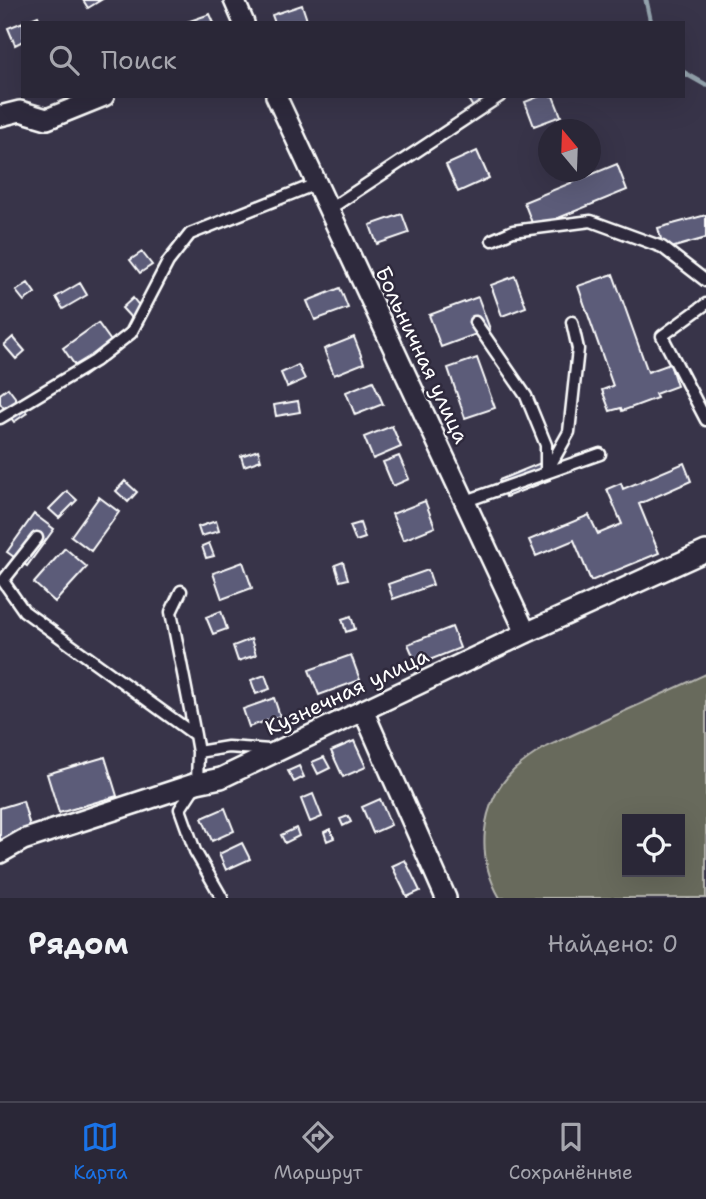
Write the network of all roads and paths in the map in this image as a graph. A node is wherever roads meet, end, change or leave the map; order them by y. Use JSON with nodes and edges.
{"nodes":[{"id":1,"x":234,"y":0,"type":"edge"},
{"id":2,"x":243,"y":21,"type":"edge"},
{"id":3,"x":99,"y":98,"type":"edge"},
{"id":4,"x":277,"y":98,"type":"edge"},
{"id":5,"x":497,"y":98,"type":"edge"},
{"id":6,"x":0,"y":116,"type":"edge"},
{"id":7,"x":316,"y":184,"type":"junction"},
{"id":8,"x":328,"y":210,"type":"junction"},
{"id":9,"x":492,"y":240,"type":"dead end"},
{"id":10,"x":706,"y":281,"type":"edge"},
{"id":11,"x":706,"y":304,"type":"edge"},
{"id":12,"x":475,"y":322,"type":"dead end"},
{"id":13,"x":572,"y":322,"type":"dead end"},
{"id":14,"x":0,"y":418,"type":"edge"},
{"id":15,"x":706,"y":420,"type":"edge"},
{"id":16,"x":600,"y":454,"type":"dead end"},
{"id":17,"x":546,"y":473,"type":"junction"},
{"id":18,"x":466,"y":501,"type":"junction"},
{"id":19,"x":37,"y":538,"type":"dead end"},
{"id":20,"x":706,"y":551,"type":"edge"},
{"id":21,"x":181,"y":591,"type":"dead end"},
{"id":22,"x":526,"y":633,"type":"junction"},
{"id":23,"x":363,"y":710,"type":"junction"},
{"id":24,"x":195,"y":735,"type":"junction"},
{"id":25,"x":277,"y":751,"type":"junction"},
{"id":26,"x":198,"y":752,"type":"junction"},
{"id":27,"x":197,"y":783,"type":"junction"},
{"id":28,"x":0,"y":853,"type":"edge"},
{"id":29,"x":222,"y":898,"type":"edge"},
{"id":30,"x":446,"y":898,"type":"edge"}],
"edges":[{"from":1,"to":2,"type":"street"},
{"from":3,"to":6,"type":"street"},
{"from":4,"to":7,"type":"street","name":"Больничная улица"},
{"from":5,"to":8,"type":"lane"},
{"from":7,"to":8,"type":"street","name":"Больничная улица"},
{"from":7,"to":14,"type":"lane"},
{"from":8,"to":18,"type":"street","name":"Больничная улица"},
{"from":9,"to":10,"type":"lane"},
{"from":11,"to":15,"type":"lane"},
{"from":12,"to":17,"type":"lane"},
{"from":13,"to":17,"type":"lane"},
{"from":16,"to":17,"type":"lane"},
{"from":17,"to":18,"type":"lane"},
{"from":18,"to":22,"type":"street","name":"Больничная улица"},
{"from":19,"to":24,"type":"lane"},
{"from":20,"to":22,"type":"street","name":"Кузнечная улица"},
{"from":21,"to":24,"type":"lane"},
{"from":22,"to":23,"type":"street","name":"Кузнечная улица"},
{"from":23,"to":25,"type":"street","name":"Кузнечная улица"},
{"from":23,"to":30,"type":"street"},
{"from":24,"to":26,"type":"lane"},
{"from":25,"to":26,"type":"lane"},
{"from":25,"to":27,"type":"street","name":"Кузнечная улица"},
{"from":26,"to":27,"type":"lane"},
{"from":27,"to":28,"type":"street","name":"Кузнечная улица"},
{"from":27,"to":29,"type":"lane"}]}
